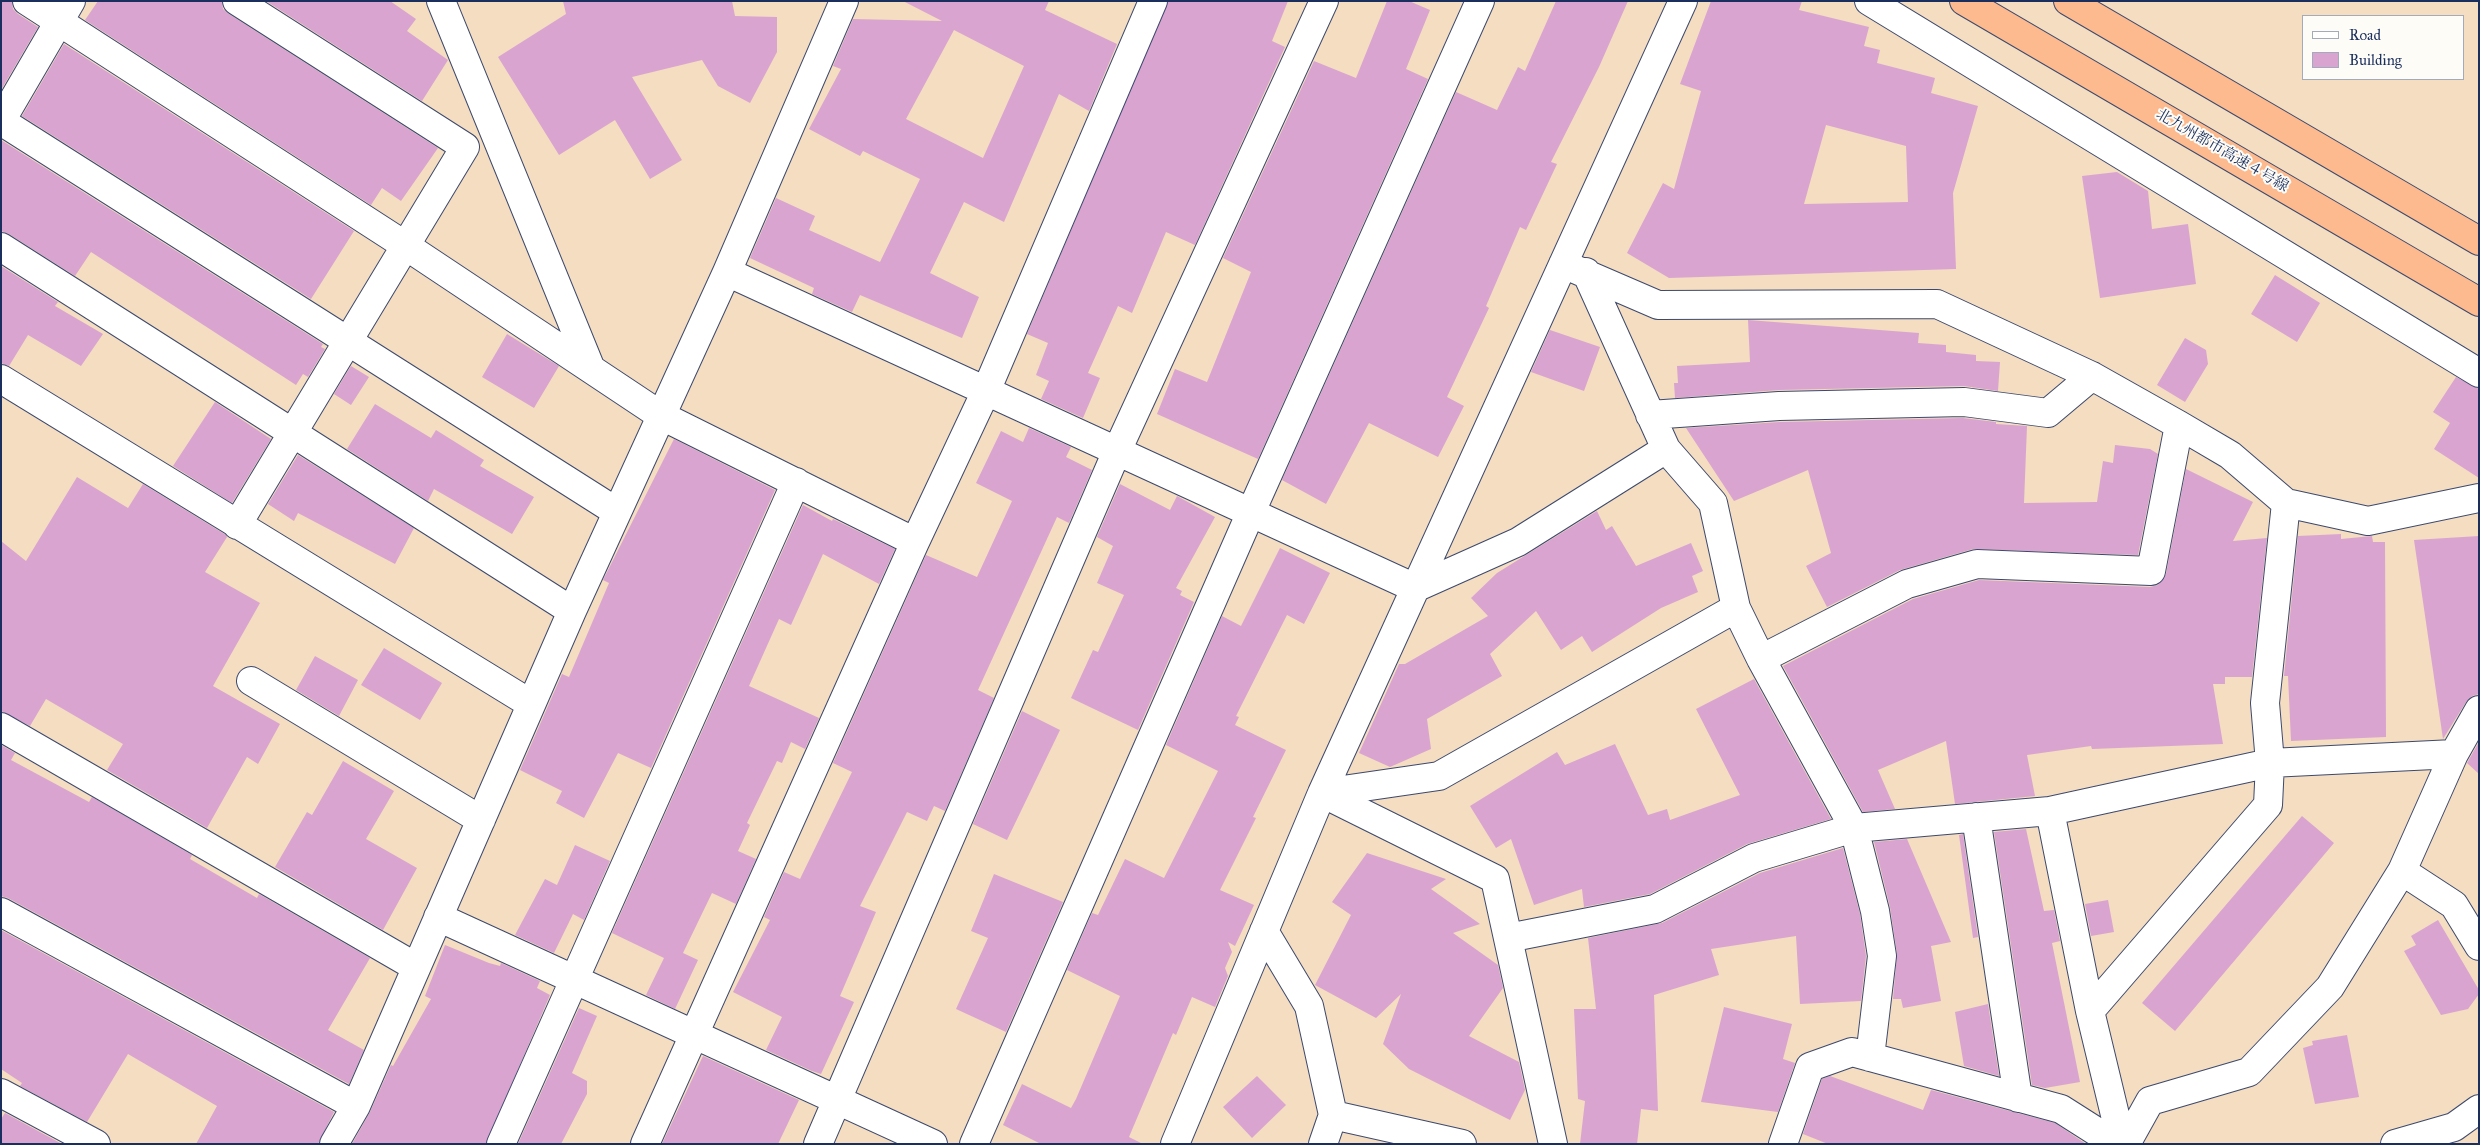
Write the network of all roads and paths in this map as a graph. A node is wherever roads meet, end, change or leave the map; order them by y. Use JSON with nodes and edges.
{"nodes":[{"id":1,"x":27,"y":1,"type":"edge"},
{"id":2,"x":237,"y":1,"type":"edge"},
{"id":3,"x":441,"y":1,"type":"edge"},
{"id":4,"x":844,"y":1,"type":"edge"},
{"id":5,"x":1153,"y":1,"type":"edge"},
{"id":6,"x":1324,"y":1,"type":"edge"},
{"id":7,"x":1480,"y":1,"type":"edge"},
{"id":8,"x":1683,"y":1,"type":"edge"},
{"id":9,"x":1869,"y":1,"type":"edge"},
{"id":10,"x":1964,"y":1,"type":"edge"},
{"id":11,"x":2068,"y":1,"type":"edge"},
{"id":12,"x":65,"y":12,"type":"edge"},
{"id":13,"x":1,"y":121,"type":"edge"},
{"id":14,"x":2479,"y":241,"type":"edge"},
{"id":15,"x":406,"y":246,"type":"junction"},
{"id":16,"x":1,"y":247,"type":"edge"},
{"id":17,"x":1574,"y":268,"type":"junction"},
{"id":18,"x":727,"y":272,"type":"junction"},
{"id":19,"x":2479,"y":302,"type":"edge"},
{"id":20,"x":348,"y":342,"type":"junction"},
{"id":21,"x":590,"y":369,"type":"junction"},
{"id":22,"x":2479,"y":373,"type":"edge"},
{"id":23,"x":2092,"y":376,"type":"junction"},
{"id":24,"x":1,"y":380,"type":"edge"},
{"id":25,"x":986,"y":391,"type":"junction"},
{"id":26,"x":660,"y":415,"type":"junction"},
{"id":27,"x":1650,"y":415,"type":"junction"},
{"id":28,"x":2179,"y":426,"type":"junction"},
{"id":29,"x":292,"y":433,"type":"junction"},
{"id":30,"x":1666,"y":449,"type":"junction"},
{"id":31,"x":1117,"y":451,"type":"junction"},
{"id":32,"x":796,"y":482,"type":"junction"},
{"id":33,"x":2479,"y":498,"type":"edge"},
{"id":34,"x":2286,"y":503,"type":"junction"},
{"id":35,"x":616,"y":512,"type":"junction"},
{"id":36,"x":1251,"y":512,"type":"junction"},
{"id":37,"x":237,"y":525,"type":"junction"},
{"id":38,"x":915,"y":542,"type":"junction"},
{"id":39,"x":1414,"y":588,"type":"junction"},
{"id":40,"x":1736,"y":608,"type":"junction"},
{"id":41,"x":572,"y":611,"type":"junction"},
{"id":42,"x":1761,"y":659,"type":"junction"},
{"id":43,"x":251,"y":681,"type":"dead end"},
{"id":44,"x":531,"y":704,"type":"junction"},
{"id":45,"x":2479,"y":710,"type":"edge"},
{"id":46,"x":1,"y":727,"type":"edge"},
{"id":47,"x":2454,"y":754,"type":"junction"},
{"id":48,"x":2270,"y":763,"type":"junction"},
{"id":49,"x":1322,"y":793,"type":"junction"},
{"id":50,"x":2050,"y":811,"type":"junction"},
{"id":51,"x":1976,"y":817,"type":"junction"},
{"id":52,"x":481,"y":820,"type":"junction"},
{"id":53,"x":1854,"y":828,"type":"junction"},
{"id":54,"x":2402,"y":871,"type":"junction"},
{"id":55,"x":1,"y":912,"type":"edge"},
{"id":56,"x":438,"y":917,"type":"junction"},
{"id":57,"x":1264,"y":931,"type":"junction"},
{"id":58,"x":1508,"y":938,"type":"junction"},
{"id":59,"x":2479,"y":946,"type":"edge"},
{"id":60,"x":416,"y":967,"type":"junction"},
{"id":61,"x":574,"y":979,"type":"junction"},
{"id":62,"x":2090,"y":1012,"type":"junction"},
{"id":63,"x":694,"y":1034,"type":"junction"},
{"id":64,"x":1870,"y":1057,"type":"junction"},
{"id":65,"x":1,"y":1093,"type":"edge"},
{"id":66,"x":2018,"y":1098,"type":"junction"},
{"id":67,"x":838,"y":1100,"type":"junction"},
{"id":68,"x":356,"y":1106,"type":"junction"},
{"id":69,"x":2479,"y":1109,"type":"edge"},
{"id":70,"x":1333,"y":1115,"type":"junction"},
{"id":71,"x":96,"y":1144,"type":"edge"},
{"id":72,"x":334,"y":1144,"type":"edge"},
{"id":73,"x":501,"y":1144,"type":"edge"},
{"id":74,"x":645,"y":1144,"type":"edge"},
{"id":75,"x":818,"y":1144,"type":"edge"},
{"id":76,"x":933,"y":1144,"type":"edge"},
{"id":77,"x":974,"y":1144,"type":"edge"},
{"id":78,"x":1175,"y":1144,"type":"edge"},
{"id":79,"x":1323,"y":1144,"type":"edge"},
{"id":80,"x":1462,"y":1144,"type":"edge"},
{"id":81,"x":1553,"y":1144,"type":"edge"},
{"id":82,"x":1783,"y":1144,"type":"edge"},
{"id":83,"x":2116,"y":1144,"type":"edge"},
{"id":84,"x":2122,"y":1144,"type":"edge"},
{"id":85,"x":2126,"y":1144,"type":"edge"},
{"id":86,"x":2395,"y":1144,"type":"edge"}],
"edges":[{"from":1,"to":12,"type":"street"},
{"from":2,"to":15,"type":"street"},
{"from":3,"to":21,"type":"street"},
{"from":4,"to":18,"type":"street"},
{"from":5,"to":25,"type":"street"},
{"from":6,"to":31,"type":"street"},
{"from":7,"to":36,"type":"street"},
{"from":8,"to":17,"type":"street"},
{"from":9,"to":22,"type":"street"},
{"from":10,"to":19,"type":"highway","name":"北九州都市高速４号線"},
{"from":11,"to":14,"type":"highway"},
{"from":12,"to":13,"type":"street"},
{"from":12,"to":15,"type":"street"},
{"from":13,"to":20,"type":"street"},
{"from":15,"to":20,"type":"street"},
{"from":15,"to":21,"type":"street"},
{"from":16,"to":29,"type":"street"},
{"from":17,"to":23,"type":"street"},
{"from":17,"to":27,"type":"street"},
{"from":17,"to":39,"type":"street"},
{"from":18,"to":25,"type":"street"},
{"from":18,"to":26,"type":"street"},
{"from":20,"to":29,"type":"street"},
{"from":20,"to":35,"type":"street"},
{"from":21,"to":26,"type":"street"},
{"from":23,"to":27,"type":"street"},
{"from":23,"to":28,"type":"street"},
{"from":24,"to":37,"type":"street"},
{"from":25,"to":31,"type":"street"},
{"from":25,"to":38,"type":"street"},
{"from":26,"to":32,"type":"street"},
{"from":26,"to":35,"type":"street"},
{"from":27,"to":30,"type":"street"},
{"from":28,"to":34,"type":"street"},
{"from":28,"to":42,"type":"street"},
{"from":29,"to":37,"type":"street"},
{"from":29,"to":41,"type":"street"},
{"from":30,"to":39,"type":"street"},
{"from":30,"to":40,"type":"street"},
{"from":31,"to":36,"type":"street"},
{"from":31,"to":67,"type":"street"},
{"from":32,"to":38,"type":"street"},
{"from":32,"to":61,"type":"street"},
{"from":33,"to":34,"type":"street"},
{"from":34,"to":48,"type":"street"},
{"from":35,"to":41,"type":"street"},
{"from":36,"to":39,"type":"street"},
{"from":36,"to":77,"type":"street"},
{"from":37,"to":44,"type":"street"},
{"from":38,"to":63,"type":"street"},
{"from":39,"to":49,"type":"street"},
{"from":40,"to":42,"type":"street"},
{"from":40,"to":49,"type":"street"},
{"from":41,"to":44,"type":"street"},
{"from":42,"to":53,"type":"street"},
{"from":43,"to":52,"type":"street"},
{"from":44,"to":52,"type":"street"},
{"from":45,"to":47,"type":"street"},
{"from":46,"to":60,"type":"street"},
{"from":47,"to":48,"type":"street"},
{"from":47,"to":54,"type":"street"},
{"from":48,"to":50,"type":"street"},
{"from":48,"to":62,"type":"street"},
{"from":49,"to":57,"type":"street"},
{"from":49,"to":58,"type":"street"},
{"from":50,"to":51,"type":"street"},
{"from":50,"to":62,"type":"street"},
{"from":51,"to":53,"type":"street"},
{"from":51,"to":66,"type":"street"},
{"from":52,"to":56,"type":"street"},
{"from":53,"to":58,"type":"street"},
{"from":53,"to":64,"type":"street"},
{"from":54,"to":59,"type":"street"},
{"from":54,"to":85,"type":"street"},
{"from":55,"to":68,"type":"street"},
{"from":56,"to":60,"type":"street"},
{"from":56,"to":61,"type":"street"},
{"from":57,"to":70,"type":"street"},
{"from":57,"to":78,"type":"street"},
{"from":58,"to":81,"type":"street"},
{"from":60,"to":68,"type":"street"},
{"from":61,"to":63,"type":"street"},
{"from":61,"to":73,"type":"street"},
{"from":62,"to":84,"type":"street"},
{"from":63,"to":67,"type":"street"},
{"from":63,"to":74,"type":"street"},
{"from":64,"to":66,"type":"street"},
{"from":64,"to":82,"type":"street"},
{"from":65,"to":71,"type":"street"},
{"from":66,"to":83,"type":"street"},
{"from":67,"to":75,"type":"street"},
{"from":67,"to":76,"type":"street"},
{"from":68,"to":72,"type":"street"},
{"from":69,"to":86,"type":"street"},
{"from":70,"to":79,"type":"street"},
{"from":70,"to":80,"type":"street"}]}
